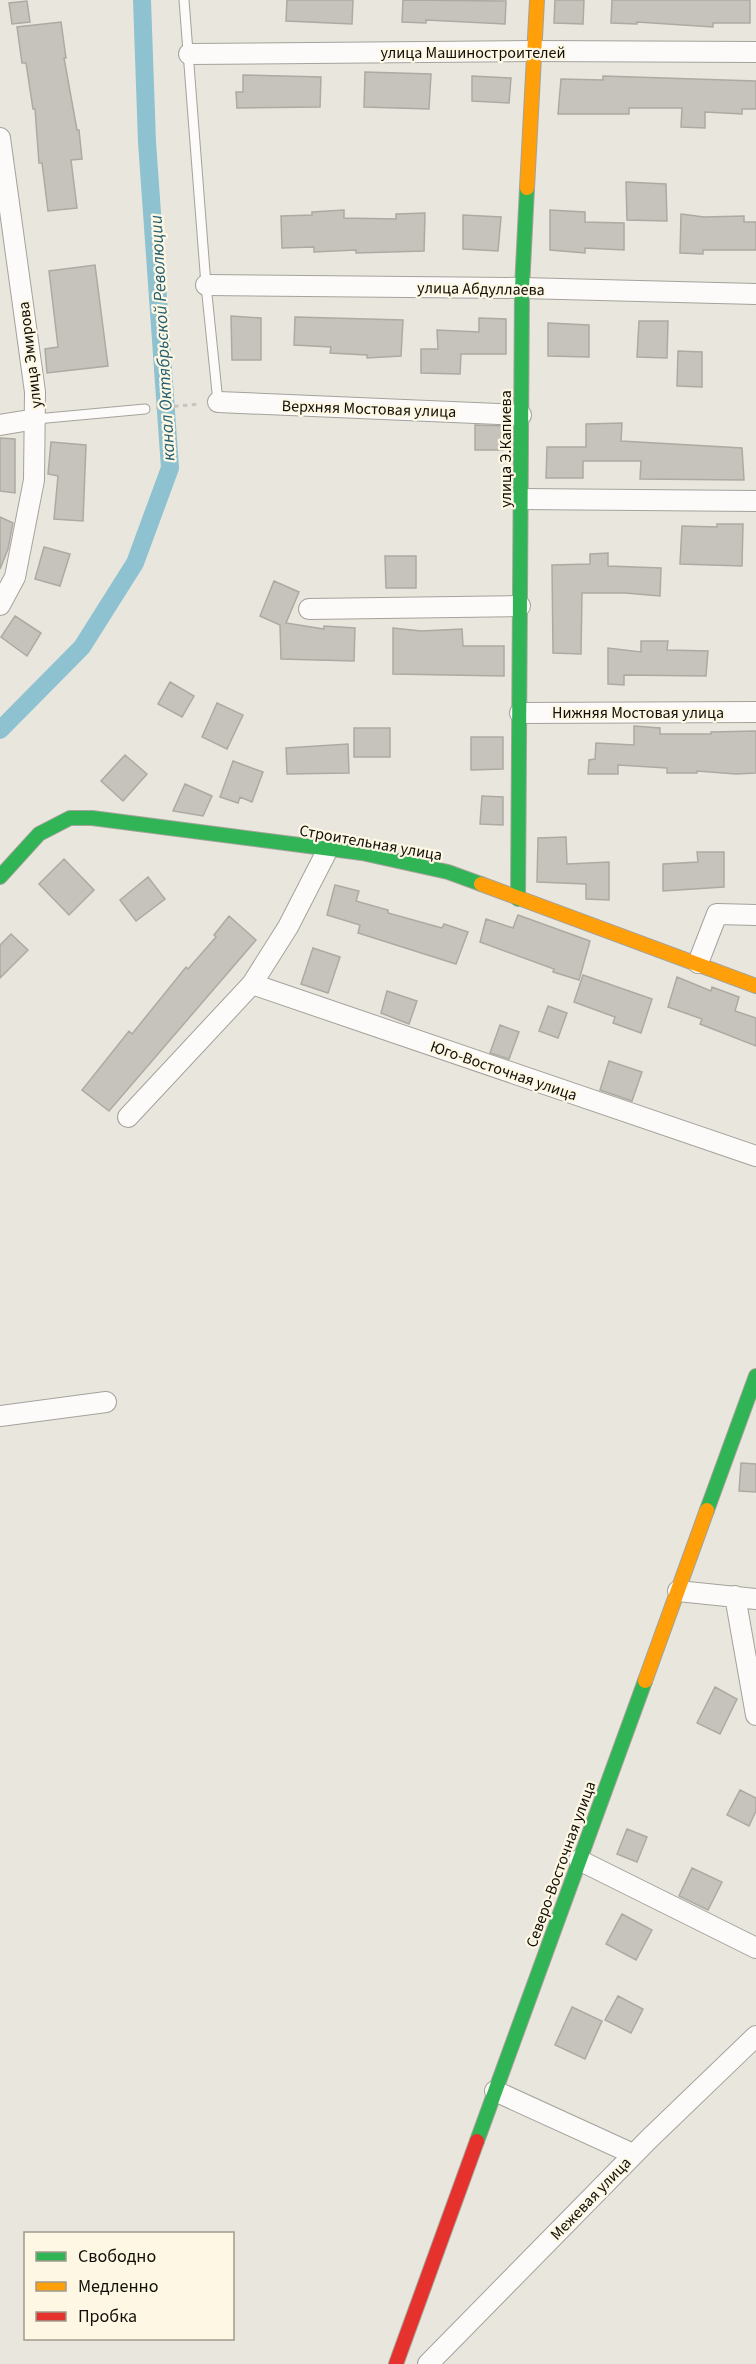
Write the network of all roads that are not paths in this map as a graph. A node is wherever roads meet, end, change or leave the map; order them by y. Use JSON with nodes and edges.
{"nodes":[{"id":1,"x":184,"y":0,"type":"edge"},
{"id":2,"x":537,"y":0,"type":"edge"},
{"id":3,"x":532,"y":51,"type":"junction"},
{"id":4,"x":756,"y":52,"type":"edge"},
{"id":5,"x":189,"y":54,"type":"junction"},
{"id":6,"x":0,"y":138,"type":"edge"},
{"id":7,"x":206,"y":285,"type":"junction"},
{"id":8,"x":522,"y":288,"type":"junction"},
{"id":9,"x":756,"y":294,"type":"edge"},
{"id":10,"x":218,"y":402,"type":"joint"},
{"id":11,"x":145,"y":409,"type":"road end"},
{"id":12,"x":521,"y":415,"type":"junction"},
{"id":13,"x":36,"y":419,"type":"junction"},
{"id":14,"x":0,"y":425,"type":"edge"},
{"id":15,"x":521,"y":499,"type":"junction"},
{"id":16,"x":756,"y":501,"type":"edge"},
{"id":17,"x":0,"y":605,"type":"edge"},
{"id":18,"x":520,"y":606,"type":"junction"},
{"id":19,"x":309,"y":609,"type":"dead end"},
{"id":20,"x":756,"y":712,"type":"edge"},
{"id":21,"x":520,"y":713,"type":"junction"},
{"id":22,"x":328,"y":849,"type":"junction"},
{"id":23,"x":0,"y":877,"type":"edge"},
{"id":24,"x":518,"y":899,"type":"junction"},
{"id":25,"x":756,"y":915,"type":"edge"},
{"id":26,"x":698,"y":963,"type":"junction"},
{"id":27,"x":252,"y":984,"type":"junction"},
{"id":28,"x":756,"y":986,"type":"edge"},
{"id":29,"x":128,"y":1117,"type":"dead end"},
{"id":30,"x":756,"y":1156,"type":"edge"},
{"id":31,"x":756,"y":1376,"type":"edge"},
{"id":32,"x":106,"y":1402,"type":"dead end"},
{"id":33,"x":0,"y":1416,"type":"edge"},
{"id":34,"x":736,"y":1431,"type":"junction"},
{"id":35,"x":756,"y":1431,"type":"edge"},
{"id":36,"x":678,"y":1591,"type":"junction"},
{"id":37,"x":735,"y":1596,"type":"junction"},
{"id":38,"x":756,"y":1599,"type":"edge"},
{"id":39,"x":756,"y":1715,"type":"edge"},
{"id":40,"x":579,"y":1860,"type":"junction"},
{"id":41,"x":756,"y":1948,"type":"edge"},
{"id":42,"x":756,"y":2036,"type":"edge"},
{"id":43,"x":495,"y":2091,"type":"junction"},
{"id":44,"x":633,"y":2154,"type":"junction"},
{"id":45,"x":396,"y":2364,"type":"edge"},
{"id":46,"x":428,"y":2364,"type":"edge"}],
"edges":[{"from":1,"to":5,"type":"lane"},
{"from":2,"to":3,"type":"street","name":"улица Э.Капиева"},
{"from":3,"to":4,"type":"street","name":"улица Машиностроителей"},
{"from":3,"to":5,"type":"street","name":"улица Машиностроителей"},
{"from":3,"to":8,"type":"street","name":"улица Э.Капиева"},
{"from":5,"to":7,"type":"lane"},
{"from":6,"to":13,"type":"street","name":"улица Эмирова"},
{"from":7,"to":8,"type":"street","name":"улица Абдуллаева"},
{"from":7,"to":10,"type":"lane"},
{"from":8,"to":9,"type":"street","name":"улица Абдуллаева"},
{"from":8,"to":12,"type":"street","name":"улица Э.Капиева"},
{"from":10,"to":12,"type":"street","name":"Верхняя Мостовая улица"},
{"from":11,"to":13,"type":"lane"},
{"from":12,"to":15,"type":"street","name":"улица Э.Капиева"},
{"from":13,"to":14,"type":"street"},
{"from":13,"to":17,"type":"street","name":"улица Эмирова"},
{"from":15,"to":16,"type":"street"},
{"from":15,"to":18,"type":"street","name":"улица Э.Капиева"},
{"from":18,"to":19,"type":"street"},
{"from":18,"to":21,"type":"street","name":"улица Э.Капиева"},
{"from":20,"to":21,"type":"street","name":"Нижняя Мостовая улица"},
{"from":21,"to":24,"type":"street","name":"улица Э.Капиева"},
{"from":22,"to":23,"type":"street","name":"Строительная улица"},
{"from":22,"to":24,"type":"street","name":"Строительная улица"},
{"from":22,"to":27,"type":"street"},
{"from":24,"to":26,"type":"street","name":"Строительная улица"},
{"from":25,"to":26,"type":"street"},
{"from":26,"to":28,"type":"street","name":"Строительная улица"},
{"from":27,"to":29,"type":"street"},
{"from":27,"to":30,"type":"street","name":"Юго-Восточная улица"},
{"from":31,"to":34,"type":"street","name":"Северо-Восточная улица"},
{"from":32,"to":33,"type":"street"},
{"from":34,"to":35,"type":"street"},
{"from":34,"to":36,"type":"street","name":"Северо-Восточная улица"},
{"from":36,"to":37,"type":"street"},
{"from":36,"to":40,"type":"street","name":"Северо-Восточная улица"},
{"from":37,"to":38,"type":"street"},
{"from":37,"to":39,"type":"street"},
{"from":40,"to":41,"type":"street"},
{"from":40,"to":43,"type":"street","name":"Северо-Восточная улица"},
{"from":42,"to":44,"type":"street","name":"Межевая улица"},
{"from":43,"to":44,"type":"street"},
{"from":43,"to":45,"type":"street","name":"Северо-Восточная улица"},
{"from":44,"to":46,"type":"street","name":"Межевая улица"}]}
